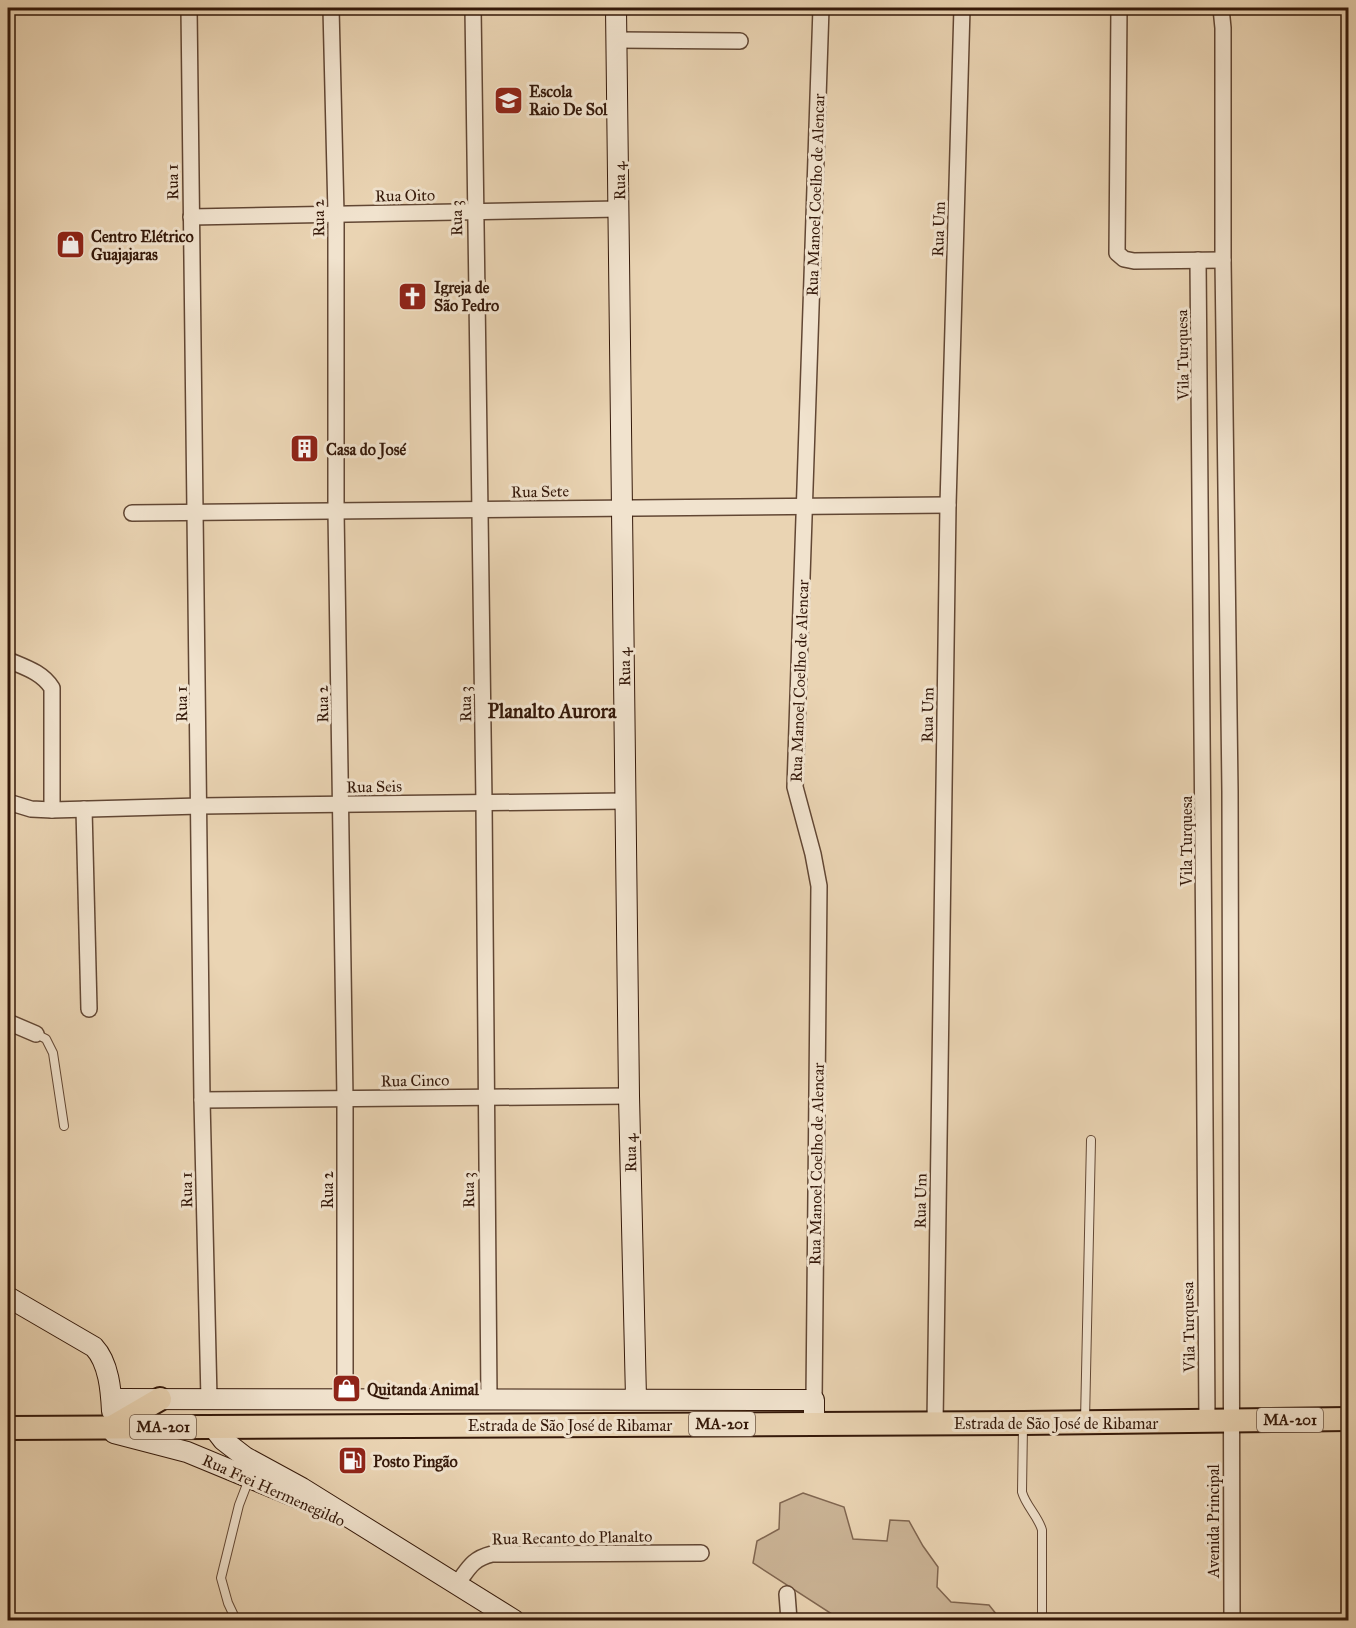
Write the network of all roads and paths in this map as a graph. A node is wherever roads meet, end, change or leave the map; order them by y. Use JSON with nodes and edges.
{"nodes":[{"id":1,"x":189,"y":8,"type":"edge"},
{"id":2,"x":331,"y":8,"type":"edge"},
{"id":3,"x":473,"y":8,"type":"edge"},
{"id":4,"x":616,"y":8,"type":"edge"},
{"id":5,"x":821,"y":8,"type":"edge"},
{"id":6,"x":962,"y":8,"type":"edge"},
{"id":7,"x":1119,"y":8,"type":"edge"},
{"id":8,"x":1221,"y":8,"type":"edge"},
{"id":9,"x":616,"y":40,"type":"junction"},
{"id":10,"x":740,"y":41,"type":"dead end"},
{"id":11,"x":619,"y":209,"type":"junction"},
{"id":12,"x":474,"y":212,"type":"junction"},
{"id":13,"x":336,"y":214,"type":"junction"},
{"id":14,"x":191,"y":217,"type":"junction"},
{"id":15,"x":1198,"y":260,"type":"junction"},
{"id":16,"x":1223,"y":260,"type":"junction"},
{"id":17,"x":1226,"y":481,"type":"junction"},
{"id":18,"x":1201,"y":482,"type":"junction"},
{"id":19,"x":948,"y":505,"type":"junction"},
{"id":20,"x":804,"y":506,"type":"junction"},
{"id":21,"x":621,"y":508,"type":"junction"},
{"id":22,"x":480,"y":510,"type":"junction"},
{"id":23,"x":336,"y":511,"type":"junction"},
{"id":24,"x":132,"y":513,"type":"dead end"},
{"id":25,"x":197,"y":513,"type":"junction"},
{"id":26,"x":8,"y":660,"type":"edge"},
{"id":27,"x":1230,"y":790,"type":"junction"},
{"id":28,"x":1204,"y":791,"type":"junction"},
{"id":29,"x":626,"y":801,"type":"junction"},
{"id":30,"x":8,"y":802,"type":"edge"},
{"id":31,"x":484,"y":803,"type":"junction"},
{"id":32,"x":342,"y":804,"type":"junction"},
{"id":33,"x":200,"y":806,"type":"junction"},
{"id":34,"x":84,"y":809,"type":"junction"},
{"id":35,"x":52,"y":810,"type":"junction"},
{"id":36,"x":89,"y":1009,"type":"dead end"},
{"id":37,"x":8,"y":1022,"type":"edge"},
{"id":38,"x":36,"y":1034,"type":"joint"},
{"id":39,"x":629,"y":1096,"type":"junction"},
{"id":40,"x":486,"y":1097,"type":"junction"},
{"id":41,"x":1203,"y":1098,"type":"junction"},
{"id":42,"x":1231,"y":1098,"type":"junction"},
{"id":43,"x":345,"y":1099,"type":"junction"},
{"id":44,"x":202,"y":1100,"type":"junction"},
{"id":45,"x":64,"y":1126,"type":"dead end"},
{"id":46,"x":1091,"y":1140,"type":"dead end"},
{"id":47,"x":8,"y":1297,"type":"edge"},
{"id":48,"x":636,"y":1398,"type":"junction"},
{"id":49,"x":112,"y":1399,"type":"junction"},
{"id":50,"x":160,"y":1399,"type":"junction"},
{"id":51,"x":209,"y":1399,"type":"junction"},
{"id":52,"x":489,"y":1399,"type":"junction"},
{"id":53,"x":345,"y":1400,"type":"junction"},
{"id":54,"x":814,"y":1400,"type":"junction"},
{"id":55,"x":1348,"y":1419,"type":"edge"},
{"id":56,"x":1207,"y":1421,"type":"junction"},
{"id":57,"x":1231,"y":1421,"type":"junction"},
{"id":58,"x":935,"y":1423,"type":"junction"},
{"id":59,"x":1023,"y":1423,"type":"junction"},
{"id":60,"x":1085,"y":1423,"type":"junction"},
{"id":61,"x":814,"y":1424,"type":"junction"},
{"id":62,"x":213,"y":1427,"type":"junction"},
{"id":63,"x":8,"y":1428,"type":"edge"},
{"id":64,"x":101,"y":1428,"type":"junction"},
{"id":65,"x":250,"y":1477,"type":"junction"},
{"id":66,"x":386,"y":1542,"type":"junction"},
{"id":67,"x":701,"y":1553,"type":"dead end"},
{"id":68,"x":458,"y":1584,"type":"junction"},
{"id":69,"x":787,"y":1594,"type":"dead end"},
{"id":70,"x":236,"y":1620,"type":"edge"},
{"id":71,"x":514,"y":1620,"type":"edge"},
{"id":72,"x":789,"y":1620,"type":"edge"},
{"id":73,"x":1042,"y":1620,"type":"edge"},
{"id":74,"x":1232,"y":1620,"type":"edge"}],
"edges":[{"from":1,"to":14,"type":"street","name":"Rua 1"},
{"from":2,"to":13,"type":"street","name":"Rua 2"},
{"from":3,"to":12,"type":"street","name":"Rua 3"},
{"from":4,"to":9,"type":"street","name":"Rua 4"},
{"from":5,"to":20,"type":"street","name":"Rua Manoel Coelho de Alencar"},
{"from":6,"to":19,"type":"street","name":"Rua Um"},
{"from":7,"to":15,"type":"street"},
{"from":8,"to":16,"type":"street"},
{"from":9,"to":10,"type":"street"},
{"from":9,"to":11,"type":"street","name":"Rua 4"},
{"from":11,"to":12,"type":"street","name":"Rua Oito"},
{"from":11,"to":21,"type":"street","name":"Rua 4"},
{"from":12,"to":13,"type":"street","name":"Rua Oito"},
{"from":12,"to":22,"type":"street","name":"Rua 3"},
{"from":13,"to":14,"type":"street","name":"Rua Oito"},
{"from":13,"to":23,"type":"street","name":"Rua 2"},
{"from":14,"to":25,"type":"street","name":"Rua 1"},
{"from":15,"to":16,"type":"street"},
{"from":15,"to":18,"type":"street","name":"Vila Turquesa"},
{"from":16,"to":17,"type":"street"},
{"from":17,"to":18,"type":"street"},
{"from":17,"to":27,"type":"street"},
{"from":18,"to":28,"type":"street","name":"Vila Turquesa"},
{"from":19,"to":20,"type":"street","name":"Rua Sete"},
{"from":19,"to":58,"type":"street","name":"Rua Um"},
{"from":20,"to":21,"type":"street","name":"Rua Sete"},
{"from":20,"to":54,"type":"street","name":"Rua Manoel Coelho de Alencar"},
{"from":21,"to":22,"type":"street","name":"Rua Sete"},
{"from":21,"to":29,"type":"street","name":"Rua 4"},
{"from":22,"to":23,"type":"street","name":"Rua Sete"},
{"from":22,"to":31,"type":"street","name":"Rua 3"},
{"from":23,"to":25,"type":"street","name":"Rua Sete"},
{"from":23,"to":32,"type":"street","name":"Rua 2"},
{"from":24,"to":25,"type":"street","name":"Rua Sete"},
{"from":25,"to":33,"type":"street","name":"Rua 1"},
{"from":26,"to":35,"type":"street"},
{"from":27,"to":28,"type":"street"},
{"from":27,"to":42,"type":"street"},
{"from":28,"to":41,"type":"street","name":"Vila Turquesa"},
{"from":29,"to":31,"type":"street","name":"Rua Seis"},
{"from":29,"to":39,"type":"street","name":"Rua 4"},
{"from":30,"to":35,"type":"street","name":"Rua Seis"},
{"from":31,"to":32,"type":"street","name":"Rua Seis"},
{"from":31,"to":40,"type":"street","name":"Rua 3"},
{"from":32,"to":33,"type":"street","name":"Rua Seis"},
{"from":32,"to":43,"type":"street","name":"Rua 2"},
{"from":33,"to":34,"type":"street","name":"Rua Seis"},
{"from":33,"to":44,"type":"street","name":"Rua 1"},
{"from":34,"to":35,"type":"street","name":"Rua Seis"},
{"from":34,"to":36,"type":"street"},
{"from":37,"to":38,"type":"street"},
{"from":38,"to":45,"type":"lane"},
{"from":39,"to":40,"type":"street","name":"Rua Cinco"},
{"from":39,"to":48,"type":"street","name":"Rua 4"},
{"from":40,"to":43,"type":"street","name":"Rua Cinco"},
{"from":40,"to":52,"type":"street","name":"Rua 3"},
{"from":41,"to":42,"type":"street"},
{"from":41,"to":56,"type":"street","name":"Vila Turquesa"},
{"from":42,"to":57,"type":"street"},
{"from":43,"to":44,"type":"street","name":"Rua Cinco"},
{"from":43,"to":53,"type":"street","name":"Rua 2"},
{"from":44,"to":51,"type":"street","name":"Rua 1"},
{"from":46,"to":60,"type":"lane"},
{"from":47,"to":49,"type":"street"},
{"from":48,"to":52,"type":"street","name":"Estrada de São José de Ribamar"},
{"from":48,"to":54,"type":"street","name":"Estrada de São José de Ribamar"},
{"from":49,"to":50,"type":"street","name":"Estrada de São José de Ribamar","number":"MA-201"},
{"from":49,"to":64,"type":"street"},
{"from":50,"to":51,"type":"street","name":"Estrada de São José de Ribamar","number":"MA-201"},
{"from":50,"to":64,"type":"main road"},
{"from":51,"to":53,"type":"street","name":"Estrada de São José de Ribamar"},
{"from":52,"to":53,"type":"street","name":"Estrada de São José de Ribamar"},
{"from":54,"to":61,"type":"street","name":"Rua Manoel Coelho de Alencar"},
{"from":55,"to":57,"type":"main road","name":"Estrada de São José de Ribamar","number":"MA-201"},
{"from":56,"to":57,"type":"main road","name":"Estrada de São José de Ribamar","number":"MA-201"},
{"from":56,"to":60,"type":"main road","name":"Estrada de São José de Ribamar","number":"MA-201"},
{"from":57,"to":74,"type":"street","name":"Avenida Principal"},
{"from":58,"to":59,"type":"main road","name":"Estrada de São José de Ribamar","number":"MA-201"},
{"from":58,"to":61,"type":"main road","name":"Estrada de São José de Ribamar","number":"MA-201"},
{"from":59,"to":60,"type":"main road","name":"Estrada de São José de Ribamar","number":"MA-201"},
{"from":59,"to":73,"type":"lane"},
{"from":61,"to":62,"type":"main road","name":"Estrada de São José de Ribamar","number":"MA-201"},
{"from":62,"to":64,"type":"main road","name":"Estrada de São José de Ribamar","number":"MA-201"},
{"from":62,"to":66,"type":"street","name":"Rua Frei Hermenegildo"},
{"from":63,"to":64,"type":"main road","name":"Estrada de São José de Ribamar","number":"MA-201"},
{"from":64,"to":65,"type":"street","name":"Rua Frei Hermenegildo"},
{"from":65,"to":66,"type":"street","name":"Rua Frei Hermenegildo"},
{"from":65,"to":70,"type":"lane"},
{"from":66,"to":68,"type":"street","name":"Rua Frei Hermenegildo"},
{"from":67,"to":68,"type":"street","name":"Rua Recanto do Planalto"},
{"from":68,"to":71,"type":"street","name":"Rua Frei Hermenegildo"},
{"from":69,"to":72,"type":"street"}]}
